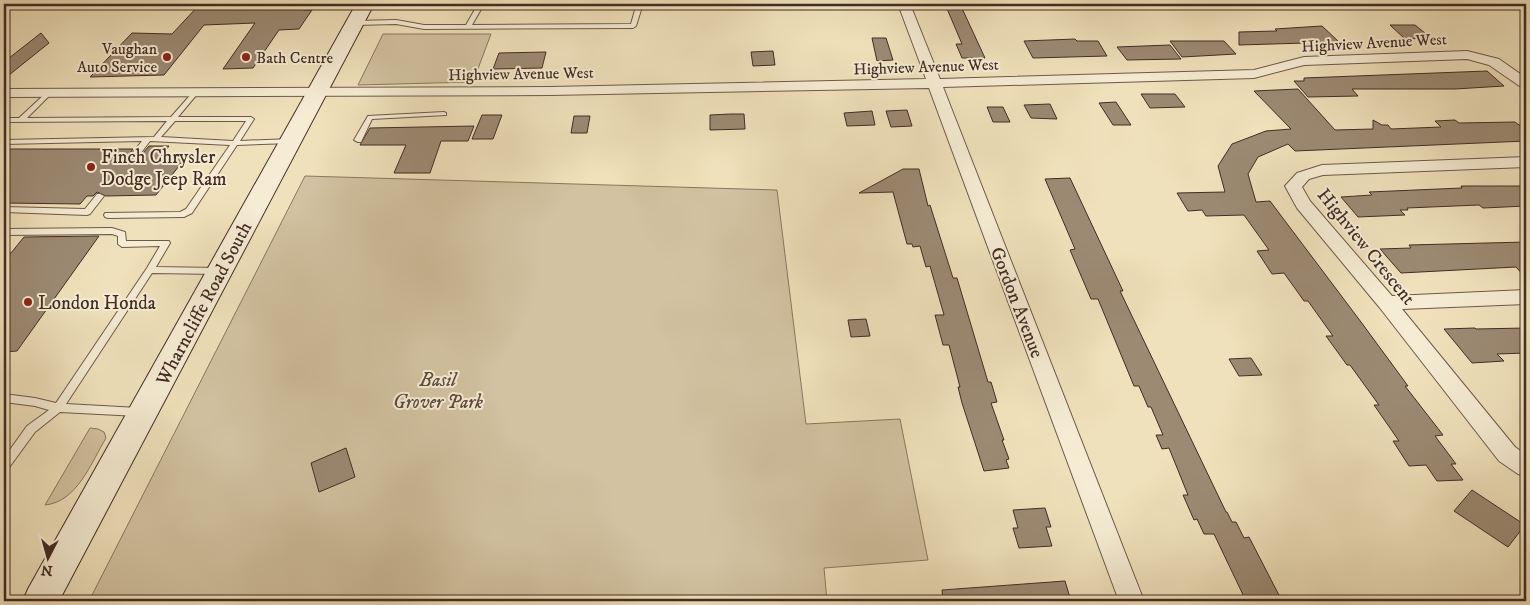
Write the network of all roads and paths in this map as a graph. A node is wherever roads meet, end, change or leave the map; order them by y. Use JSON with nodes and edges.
{"nodes":[{"id":1,"x":365,"y":4,"type":"edge"},
{"id":2,"x":482,"y":4,"type":"edge"},
{"id":3,"x":637,"y":4,"type":"edge"},
{"id":4,"x":904,"y":4,"type":"edge"},
{"id":5,"x":355,"y":23,"type":"junction"},
{"id":6,"x":468,"y":27,"type":"junction"},
{"id":7,"x":934,"y":84,"type":"junction"},
{"id":8,"x":1526,"y":84,"type":"edge"},
{"id":9,"x":4,"y":93,"type":"edge"},
{"id":10,"x":49,"y":93,"type":"junction"},
{"id":11,"x":195,"y":93,"type":"junction"},
{"id":12,"x":317,"y":93,"type":"junction"},
{"id":13,"x":444,"y":114,"type":"dead end"},
{"id":14,"x":4,"y":120,"type":"edge"},
{"id":15,"x":21,"y":120,"type":"junction"},
{"id":16,"x":172,"y":120,"type":"junction"},
{"id":17,"x":156,"y":139,"type":"junction"},
{"id":18,"x":147,"y":140,"type":"junction"},
{"id":19,"x":358,"y":140,"type":"dead end"},
{"id":20,"x":291,"y":141,"type":"junction"},
{"id":21,"x":4,"y":142,"type":"edge"},
{"id":22,"x":235,"y":143,"type":"junction"},
{"id":23,"x":134,"y":156,"type":"dead end"},
{"id":24,"x":1526,"y":162,"type":"edge"},
{"id":25,"x":100,"y":196,"type":"dead end"},
{"id":26,"x":4,"y":210,"type":"edge"},
{"id":27,"x":108,"y":215,"type":"dead end"},
{"id":28,"x":4,"y":232,"type":"edge"},
{"id":29,"x":150,"y":270,"type":"junction"},
{"id":30,"x":220,"y":271,"type":"junction"},
{"id":31,"x":1526,"y":297,"type":"edge"},
{"id":32,"x":1387,"y":303,"type":"junction"},
{"id":33,"x":4,"y":398,"type":"edge"},
{"id":34,"x":58,"y":408,"type":"junction"},
{"id":35,"x":144,"y":412,"type":"junction"},
{"id":36,"x":4,"y":466,"type":"edge"},
{"id":37,"x":1526,"y":467,"type":"edge"},
{"id":38,"x":40,"y":601,"type":"edge"},
{"id":39,"x":1132,"y":601,"type":"edge"}],
"edges":[{"from":1,"to":5,"type":"main road","name":"Wharncliffe Road South"},
{"from":2,"to":6,"type":"lane"},
{"from":3,"to":6,"type":"lane"},
{"from":4,"to":7,"type":"street","name":"Gordon Avenue"},
{"from":5,"to":6,"type":"lane"},
{"from":5,"to":12,"type":"main road","name":"Wharncliffe Road South"},
{"from":7,"to":8,"type":"street","name":"Highview Avenue West"},
{"from":7,"to":12,"type":"street","name":"Highview Avenue West"},
{"from":7,"to":39,"type":"street","name":"Gordon Avenue"},
{"from":9,"to":10,"type":"street"},
{"from":10,"to":11,"type":"street"},
{"from":10,"to":15,"type":"lane"},
{"from":11,"to":12,"type":"street"},
{"from":11,"to":16,"type":"lane"},
{"from":12,"to":20,"type":"main road","name":"Wharncliffe Road South"},
{"from":13,"to":19,"type":"lane"},
{"from":14,"to":15,"type":"lane"},
{"from":15,"to":16,"type":"lane"},
{"from":16,"to":17,"type":"lane"},
{"from":16,"to":22,"type":"lane"},
{"from":17,"to":18,"type":"lane"},
{"from":17,"to":22,"type":"lane"},
{"from":18,"to":21,"type":"lane"},
{"from":18,"to":23,"type":"lane"},
{"from":20,"to":22,"type":"lane"},
{"from":20,"to":30,"type":"main road","name":"Wharncliffe Road South"},
{"from":22,"to":27,"type":"lane"},
{"from":24,"to":32,"type":"street","name":"Highview Crescent"},
{"from":25,"to":26,"type":"lane"},
{"from":28,"to":29,"type":"lane"},
{"from":29,"to":30,"type":"lane"},
{"from":29,"to":34,"type":"lane"},
{"from":30,"to":35,"type":"main road","name":"Wharncliffe Road South"},
{"from":31,"to":32,"type":"street"},
{"from":32,"to":37,"type":"street","name":"Highview Crescent"},
{"from":33,"to":34,"type":"lane"},
{"from":34,"to":35,"type":"lane"},
{"from":34,"to":36,"type":"lane"},
{"from":35,"to":38,"type":"main road","name":"Wharncliffe Road South"}]}
